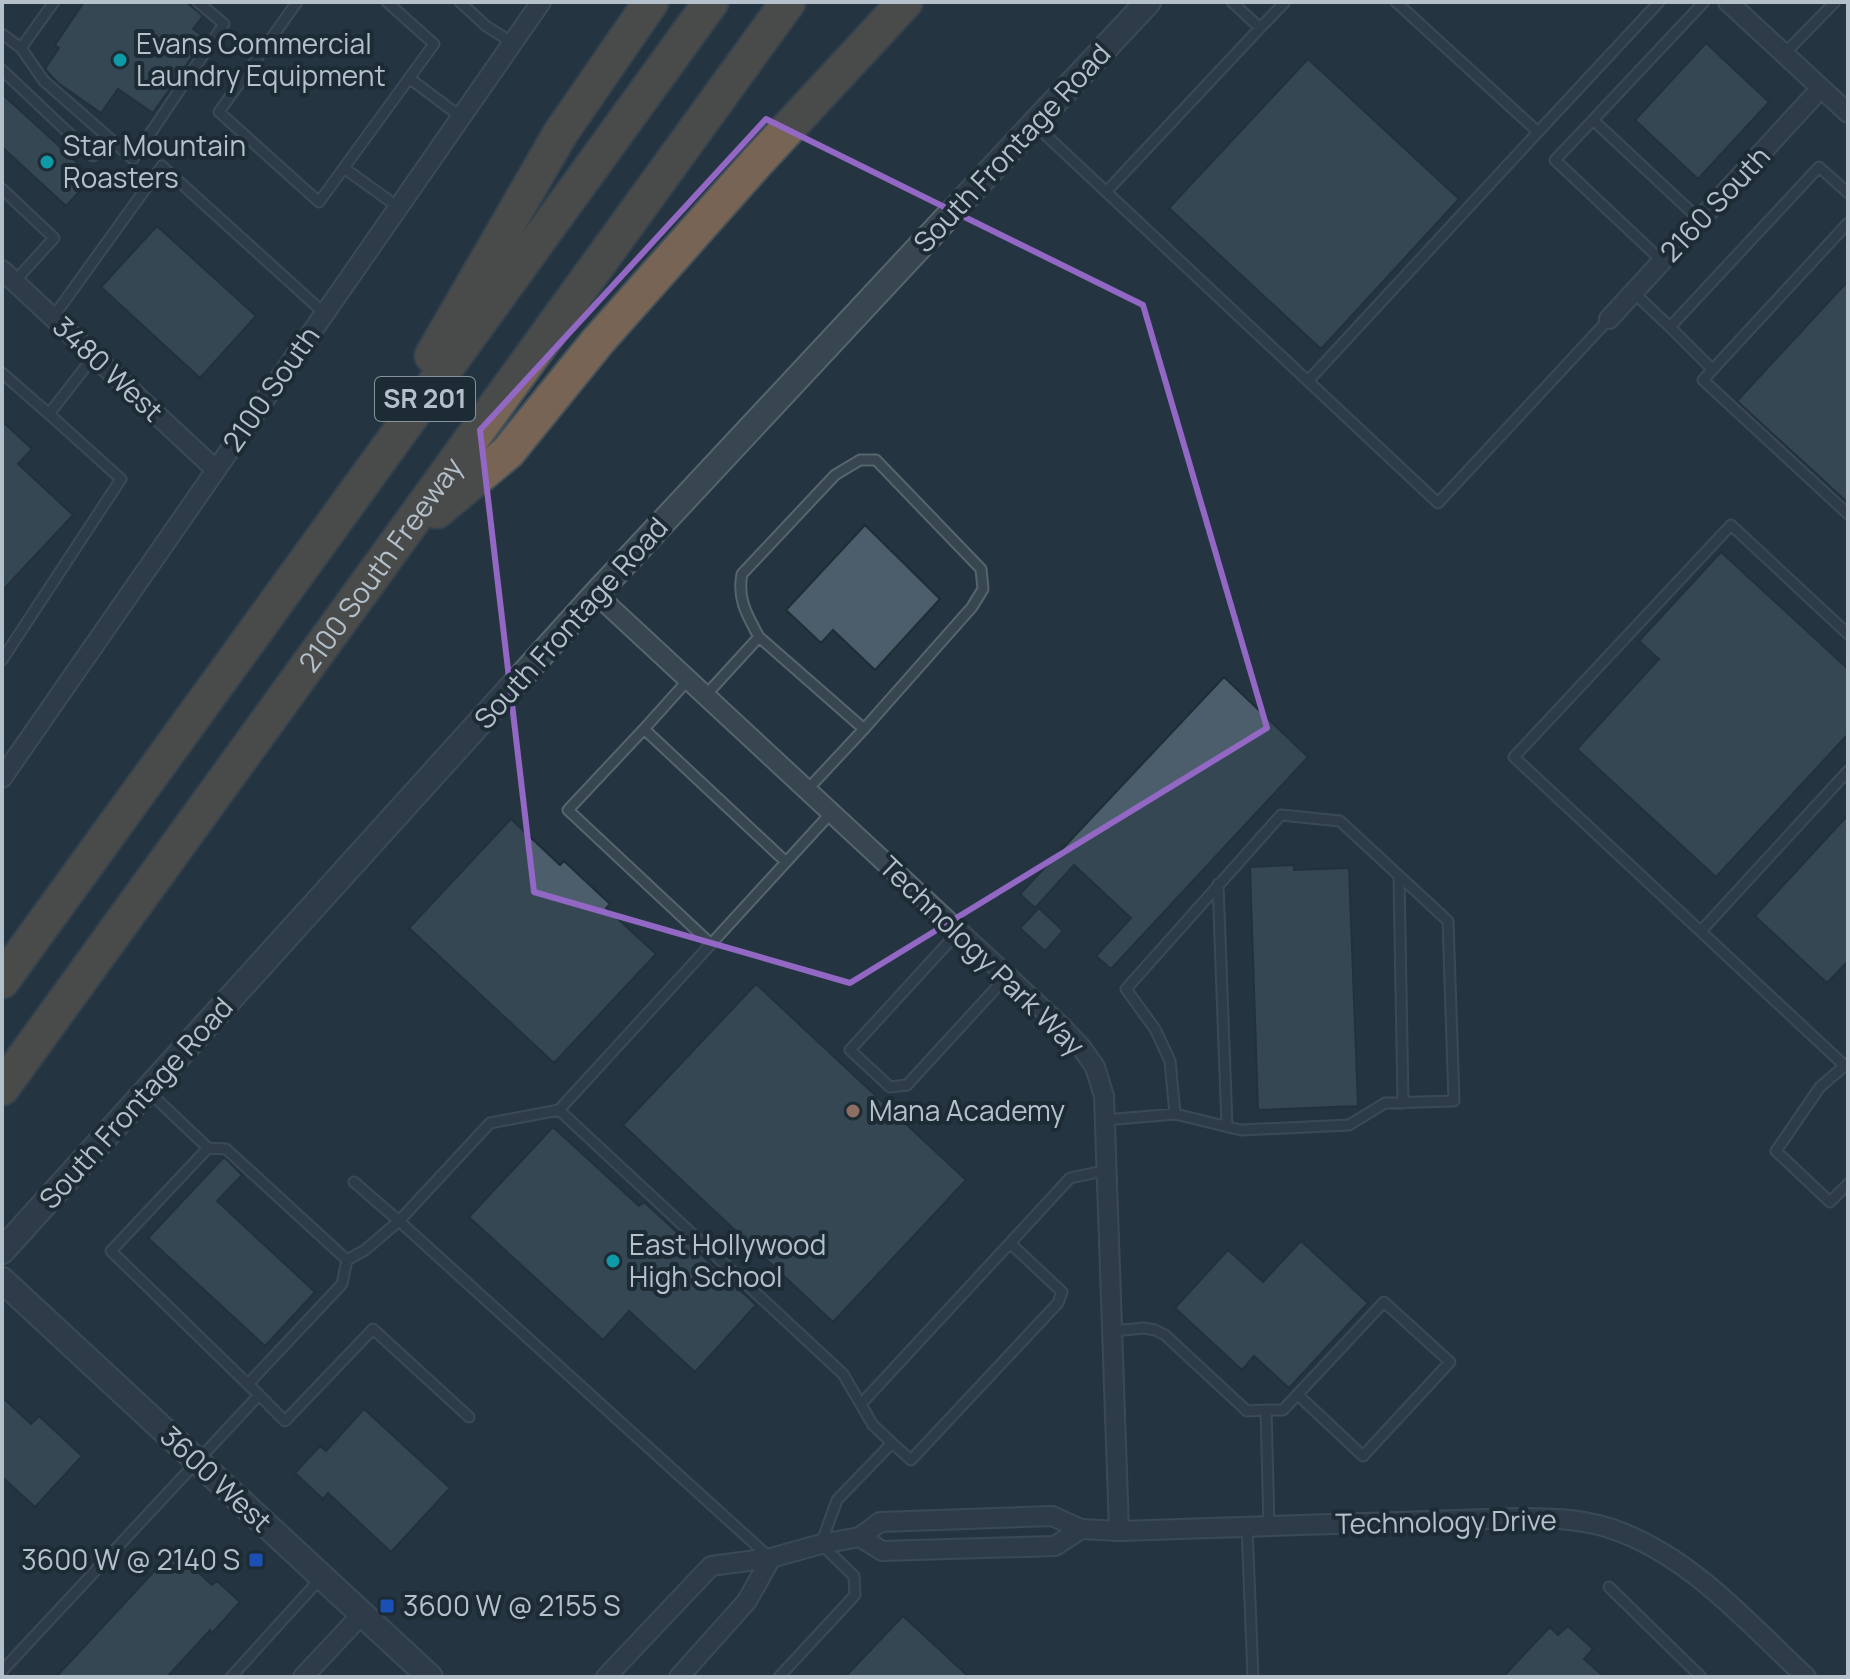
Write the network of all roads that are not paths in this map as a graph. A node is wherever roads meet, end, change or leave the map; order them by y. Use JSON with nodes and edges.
{"nodes":[{"id":1,"x":54,"y":2,"type":"edge"},
{"id":2,"x":198,"y":2,"type":"edge"},
{"id":3,"x":297,"y":2,"type":"edge"},
{"id":4,"x":387,"y":2,"type":"edge"},
{"id":5,"x":460,"y":2,"type":"edge"},
{"id":6,"x":541,"y":2,"type":"edge"},
{"id":7,"x":651,"y":2,"type":"edge"},
{"id":8,"x":711,"y":2,"type":"edge"},
{"id":9,"x":788,"y":2,"type":"edge"},
{"id":10,"x":905,"y":2,"type":"edge"},
{"id":11,"x":1148,"y":2,"type":"edge"},
{"id":12,"x":1232,"y":2,"type":"edge"},
{"id":13,"x":1285,"y":2,"type":"edge"},
{"id":14,"x":1396,"y":2,"type":"edge"},
{"id":15,"x":1659,"y":2,"type":"edge"},
{"id":16,"x":1704,"y":2,"type":"edge"},
{"id":17,"x":1728,"y":2,"type":"edge"},
{"id":18,"x":1835,"y":2,"type":"edge"},
{"id":19,"x":1260,"y":28,"type":"junction"},
{"id":20,"x":2,"y":34,"type":"edge"},
{"id":21,"x":513,"y":43,"type":"junction"},
{"id":22,"x":21,"y":48,"type":"junction"},
{"id":23,"x":1784,"y":54,"type":"junction"},
{"id":24,"x":2,"y":70,"type":"edge"},
{"id":25,"x":409,"y":78,"type":"junction"},
{"id":26,"x":1821,"y":88,"type":"junction"},
{"id":27,"x":1848,"y":113,"type":"edge"},
{"id":28,"x":461,"y":117,"type":"junction"},
{"id":29,"x":1593,"y":120,"type":"junction"},
{"id":30,"x":1034,"y":124,"type":"junction"},
{"id":31,"x":1538,"y":132,"type":"junction"},
{"id":32,"x":93,"y":156,"type":"dead end"},
{"id":33,"x":344,"y":168,"type":"junction"},
{"id":34,"x":2,"y":189,"type":"edge"},
{"id":35,"x":1106,"y":192,"type":"junction"},
{"id":36,"x":1848,"y":193,"type":"edge"},
{"id":37,"x":398,"y":207,"type":"junction"},
{"id":38,"x":1700,"y":220,"type":"junction"},
{"id":39,"x":1848,"y":223,"type":"edge"},
{"id":40,"x":1662,"y":261,"type":"junction"},
{"id":41,"x":8,"y":276,"type":"edge"},
{"id":42,"x":1633,"y":292,"type":"junction"},
{"id":43,"x":324,"y":313,"type":"junction"},
{"id":44,"x":53,"y":317,"type":"junction"},
{"id":45,"x":1609,"y":319,"type":"joint"},
{"id":46,"x":1670,"y":327,"type":"junction"},
{"id":47,"x":94,"y":356,"type":"junction"},
{"id":48,"x":1712,"y":369,"type":"junction"},
{"id":49,"x":2,"y":373,"type":"edge"},
{"id":50,"x":1308,"y":381,"type":"junction"},
{"id":51,"x":49,"y":414,"type":"junction"},
{"id":52,"x":215,"y":469,"type":"junction"},
{"id":53,"x":1848,"y":514,"type":"edge"},
{"id":54,"x":397,"y":545,"type":"junction"},
{"id":55,"x":596,"y":594,"type":"junction"},
{"id":56,"x":1848,"y":634,"type":"edge"},
{"id":57,"x":759,"y":637,"type":"junction"},
{"id":58,"x":2,"y":660,"type":"edge"},
{"id":59,"x":688,"y":680,"type":"junction"},
{"id":60,"x":705,"y":696,"type":"junction"},
{"id":61,"x":644,"y":729,"type":"junction"},
{"id":62,"x":864,"y":729,"type":"junction"},
{"id":63,"x":1848,"y":771,"type":"edge"},
{"id":64,"x":2,"y":777,"type":"edge"},
{"id":65,"x":807,"y":790,"type":"junction"},
{"id":66,"x":139,"y":795,"type":"junction"},
{"id":67,"x":831,"y":813,"type":"junction"},
{"id":68,"x":786,"y":862,"type":"junction"},
{"id":69,"x":1399,"y":876,"type":"junction"},
{"id":70,"x":1218,"y":884,"type":"junction"},
{"id":71,"x":959,"y":931,"type":"junction"},
{"id":72,"x":1701,"y":931,"type":"junction"},
{"id":73,"x":711,"y":944,"type":"junction"},
{"id":74,"x":1007,"y":976,"type":"junction"},
{"id":75,"x":2,"y":981,"type":"edge"},
{"id":76,"x":1847,"y":1064,"type":"edge"},
{"id":77,"x":2,"y":1088,"type":"edge"},
{"id":78,"x":147,"y":1090,"type":"junction"},
{"id":79,"x":1403,"y":1103,"type":"junction"},
{"id":80,"x":559,"y":1110,"type":"junction"},
{"id":81,"x":1175,"y":1114,"type":"junction"},
{"id":82,"x":1105,"y":1120,"type":"junction"},
{"id":83,"x":1227,"y":1126,"type":"junction"},
{"id":84,"x":208,"y":1148,"type":"junction"},
{"id":85,"x":1108,"y":1170,"type":"junction"},
{"id":86,"x":354,"y":1182,"type":"dead end"},
{"id":87,"x":1848,"y":1184,"type":"edge"},
{"id":88,"x":399,"y":1221,"type":"junction"},
{"id":89,"x":1010,"y":1243,"type":"junction"},
{"id":90,"x":2,"y":1251,"type":"edge"},
{"id":91,"x":347,"y":1260,"type":"junction"},
{"id":92,"x":2,"y":1280,"type":"edge"},
{"id":93,"x":1113,"y":1331,"type":"junction"},
{"id":94,"x":248,"y":1384,"type":"junction"},
{"id":95,"x":259,"y":1395,"type":"junction"},
{"id":96,"x":1298,"y":1395,"type":"junction"},
{"id":97,"x":861,"y":1404,"type":"junction"},
{"id":98,"x":1266,"y":1410,"type":"junction"},
{"id":99,"x":469,"y":1417,"type":"dead end"},
{"id":100,"x":892,"y":1443,"type":"junction"},
{"id":101,"x":197,"y":1462,"type":"junction"},
{"id":102,"x":1269,"y":1526,"type":"junction"},
{"id":103,"x":1247,"y":1527,"type":"junction"},
{"id":104,"x":1081,"y":1529,"type":"junction"},
{"id":105,"x":1119,"y":1531,"type":"junction"},
{"id":106,"x":860,"y":1537,"type":"junction"},
{"id":107,"x":821,"y":1544,"type":"junction"},
{"id":108,"x":771,"y":1558,"type":"junction"},
{"id":109,"x":322,"y":1577,"type":"junction"},
{"id":110,"x":1609,"y":1587,"type":"dead end"},
{"id":111,"x":362,"y":1614,"type":"junction"},
{"id":112,"x":2,"y":1671,"type":"edge"},
{"id":113,"x":1803,"y":1676,"type":"edge"},
{"id":114,"x":231,"y":1677,"type":"edge"},
{"id":115,"x":303,"y":1677,"type":"edge"},
{"id":116,"x":430,"y":1677,"type":"edge"},
{"id":117,"x":606,"y":1677,"type":"edge"},
{"id":118,"x":679,"y":1677,"type":"edge"},
{"id":119,"x":779,"y":1677,"type":"edge"},
{"id":120,"x":1253,"y":1677,"type":"edge"},
{"id":121,"x":1701,"y":1677,"type":"edge"}],
"edges":[{"from":1,"to":22,"type":"lane"},
{"from":2,"to":22,"type":"lane"},
{"from":3,"to":33,"type":"lane"},
{"from":4,"to":25,"type":"lane"},
{"from":5,"to":21,"type":"lane"},
{"from":6,"to":21,"type":"street","name":"2100 South"},
{"from":7,"to":66,"type":"highway"},
{"from":8,"to":66,"type":"highway","number":"SR 201"},
{"from":9,"to":54,"type":"highway","name":"2100 South Freeway","number":"SR 201"},
{"from":10,"to":54,"type":"highway"},
{"from":11,"to":30,"type":"street","name":"South Frontage Road"},
{"from":12,"to":19,"type":"lane"},
{"from":13,"to":19,"type":"lane"},
{"from":14,"to":31,"type":"lane"},
{"from":15,"to":31,"type":"lane"},
{"from":16,"to":29,"type":"lane"},
{"from":17,"to":23,"type":"street"},
{"from":18,"to":23,"type":"lane"},
{"from":19,"to":35,"type":"lane"},
{"from":20,"to":22,"type":"lane"},
{"from":21,"to":28,"type":"street","name":"2100 South"},
{"from":23,"to":26,"type":"street"},
{"from":24,"to":32,"type":"lane"},
{"from":25,"to":28,"type":"lane"},
{"from":25,"to":33,"type":"lane"},
{"from":26,"to":27,"type":"street"},
{"from":26,"to":38,"type":"street","name":"2160 South"},
{"from":28,"to":37,"type":"street","name":"2100 South"},
{"from":29,"to":38,"type":"lane"},
{"from":29,"to":40,"type":"lane"},
{"from":30,"to":35,"type":"lane"},
{"from":30,"to":55,"type":"street","name":"South Frontage Road"},
{"from":31,"to":50,"type":"lane"},
{"from":33,"to":37,"type":"lane"},
{"from":34,"to":41,"type":"lane"},
{"from":35,"to":50,"type":"lane"},
{"from":36,"to":46,"type":"lane"},
{"from":37,"to":43,"type":"street","name":"2100 South"},
{"from":38,"to":40,"type":"street","name":"2160 South"},
{"from":39,"to":48,"type":"lane"},
{"from":40,"to":42,"type":"street","name":"2160 South"},
{"from":41,"to":44,"type":"street","name":"3480 West"},
{"from":42,"to":45,"type":"street","name":"2160 South"},
{"from":42,"to":46,"type":"lane"},
{"from":43,"to":44,"type":"lane"},
{"from":43,"to":52,"type":"street","name":"2100 South"},
{"from":44,"to":47,"type":"street","name":"3480 West"},
{"from":45,"to":50,"type":"lane"},
{"from":46,"to":48,"type":"lane"},
{"from":47,"to":51,"type":"lane"},
{"from":47,"to":52,"type":"street","name":"3480 West"},
{"from":48,"to":53,"type":"lane"},
{"from":49,"to":51,"type":"lane"},
{"from":51,"to":58,"type":"lane"},
{"from":52,"to":64,"type":"street","name":"2100 South"},
{"from":54,"to":77,"type":"highway","name":"2100 South Freeway","number":"SR 201"},
{"from":55,"to":59,"type":"street","name":"Technology Park Way"},
{"from":55,"to":78,"type":"street","name":"South Frontage Road"},
{"from":56,"to":72,"type":"lane"},
{"from":57,"to":60,"type":"lane"},
{"from":57,"to":62,"type":"lane"},
{"from":57,"to":62,"type":"lane"},
{"from":59,"to":60,"type":"street","name":"Technology Park Way"},
{"from":59,"to":61,"type":"lane"},
{"from":60,"to":65,"type":"street","name":"Technology Park Way"},
{"from":61,"to":68,"type":"lane"},
{"from":61,"to":73,"type":"lane"},
{"from":62,"to":65,"type":"lane"},
{"from":63,"to":72,"type":"lane"},
{"from":65,"to":67,"type":"street","name":"Technology Park Way"},
{"from":66,"to":75,"type":"highway","number":"SR 201"},
{"from":67,"to":68,"type":"lane"},
{"from":67,"to":71,"type":"street","name":"Technology Park Way"},
{"from":68,"to":73,"type":"lane"},
{"from":69,"to":70,"type":"lane"},
{"from":69,"to":79,"type":"lane"},
{"from":69,"to":79,"type":"lane"},
{"from":70,"to":81,"type":"lane"},
{"from":70,"to":83,"type":"lane"},
{"from":71,"to":74,"type":"street","name":"Technology Park Way"},
{"from":71,"to":74,"type":"lane"},
{"from":72,"to":76,"type":"lane"},
{"from":73,"to":80,"type":"lane"},
{"from":74,"to":82,"type":"street","name":"Technology Park Way"},
{"from":76,"to":87,"type":"lane"},
{"from":78,"to":84,"type":"lane"},
{"from":78,"to":90,"type":"street","name":"South Frontage Road"},
{"from":79,"to":83,"type":"lane"},
{"from":80,"to":88,"type":"lane"},
{"from":80,"to":97,"type":"lane"},
{"from":81,"to":82,"type":"lane"},
{"from":81,"to":83,"type":"lane"},
{"from":82,"to":85,"type":"street","name":"Technology Park Way"},
{"from":84,"to":91,"type":"lane"},
{"from":84,"to":94,"type":"lane"},
{"from":85,"to":89,"type":"lane"},
{"from":85,"to":93,"type":"street","name":"Technology Park Way"},
{"from":86,"to":88,"type":"lane"},
{"from":88,"to":91,"type":"lane"},
{"from":88,"to":108,"type":"lane"},
{"from":89,"to":97,"type":"lane"},
{"from":89,"to":100,"type":"lane"},
{"from":91,"to":94,"type":"lane"},
{"from":92,"to":101,"type":"street","name":"3600 West"},
{"from":93,"to":98,"type":"lane"},
{"from":93,"to":105,"type":"street","name":"Technology Park Way"},
{"from":94,"to":95,"type":"lane"},
{"from":95,"to":99,"type":"lane"},
{"from":95,"to":101,"type":"lane"},
{"from":96,"to":96,"type":"lane"},
{"from":96,"to":98,"type":"lane"},
{"from":97,"to":100,"type":"lane"},
{"from":98,"to":102,"type":"lane"},
{"from":100,"to":107,"type":"lane"},
{"from":101,"to":109,"type":"street","name":"3600 West"},
{"from":101,"to":112,"type":"lane"},
{"from":102,"to":103,"type":"street","name":"Technology Drive"},
{"from":102,"to":113,"type":"street","name":"Technology Drive"},
{"from":103,"to":105,"type":"street","name":"Technology Drive"},
{"from":103,"to":120,"type":"lane"},
{"from":104,"to":105,"type":"street","name":"Technology Drive"},
{"from":104,"to":106,"type":"street","name":"Technology Drive"},
{"from":104,"to":106,"type":"street","name":"Technology Drive"},
{"from":106,"to":107,"type":"street","name":"Technology Drive"},
{"from":107,"to":108,"type":"street","name":"Technology Drive"},
{"from":107,"to":119,"type":"lane"},
{"from":108,"to":117,"type":"street","name":"Technology Drive"},
{"from":108,"to":118,"type":"street"},
{"from":109,"to":111,"type":"street","name":"3600 West"},
{"from":109,"to":114,"type":"lane"},
{"from":110,"to":121,"type":"lane"},
{"from":111,"to":115,"type":"street"},
{"from":111,"to":116,"type":"street","name":"3600 West"}]}
